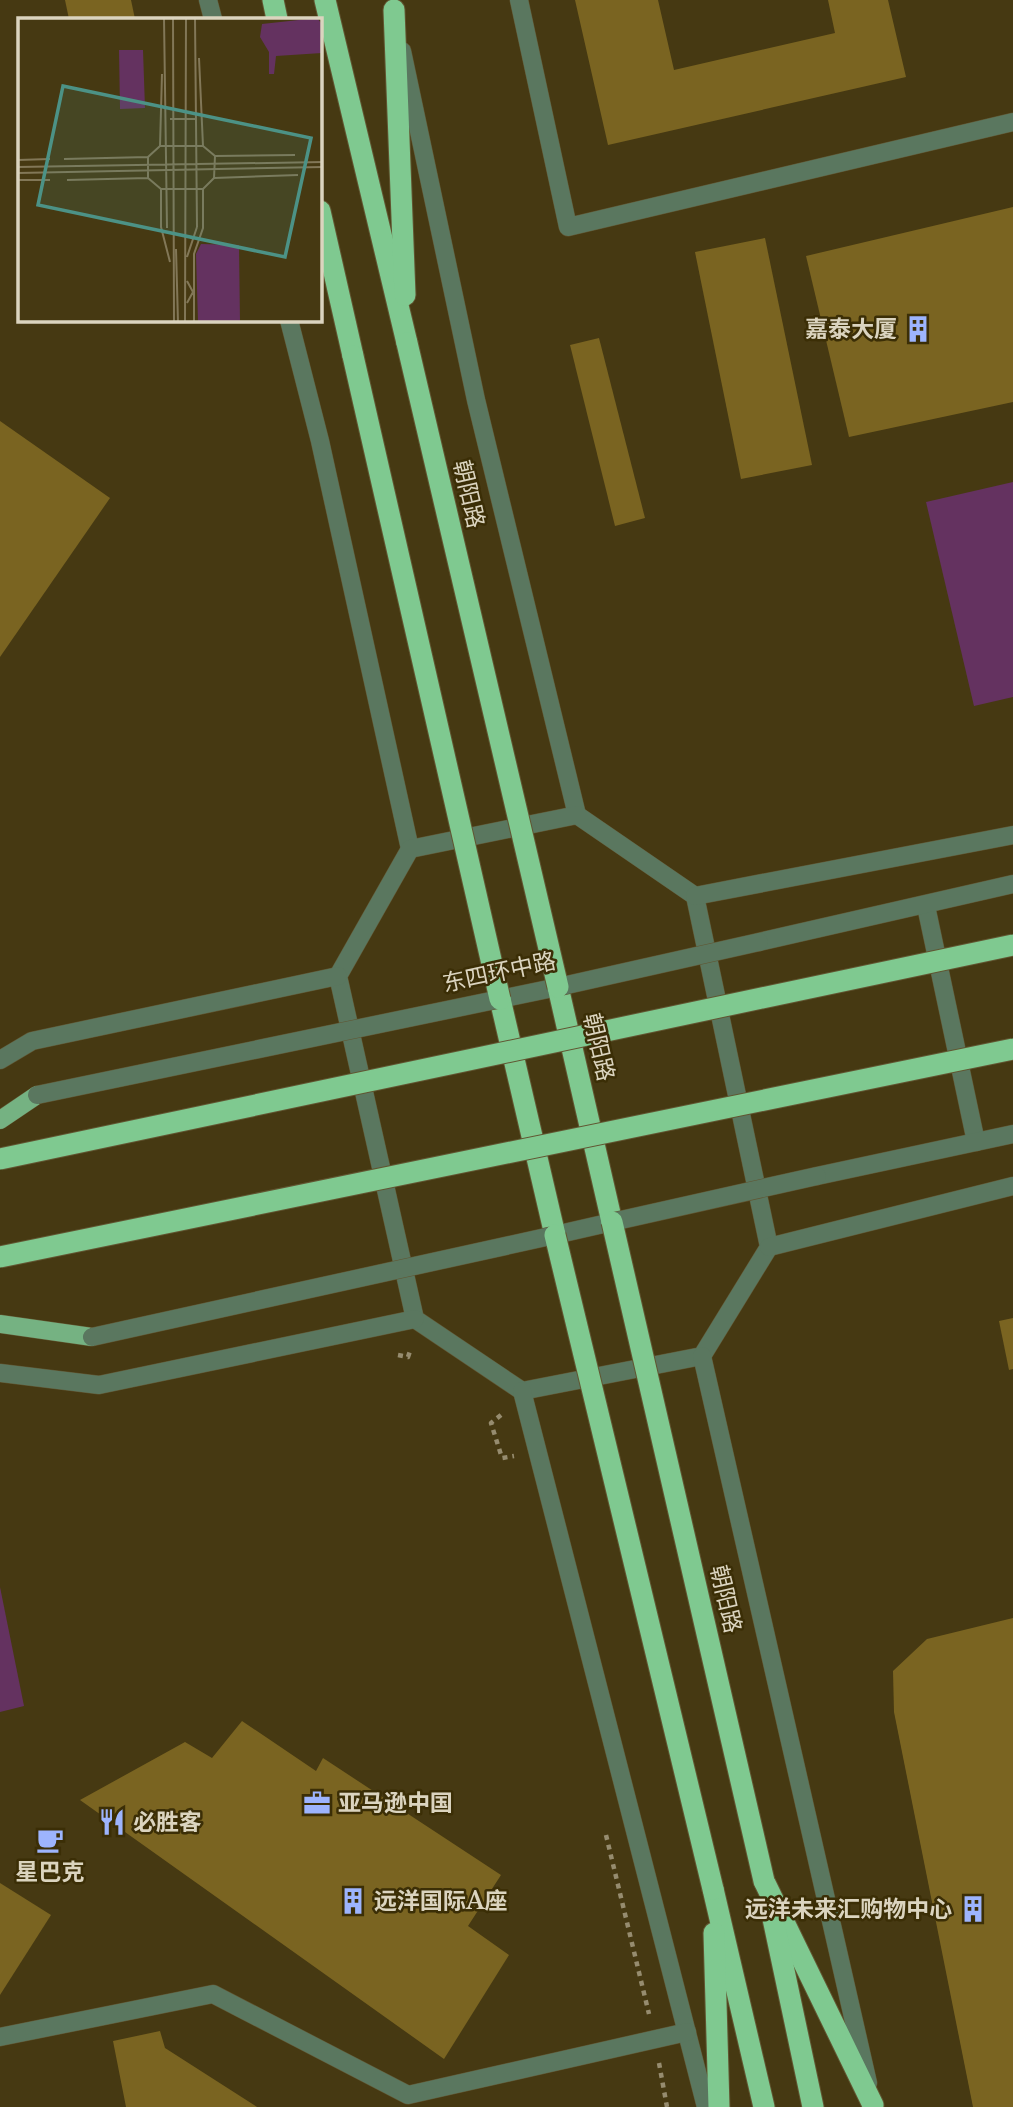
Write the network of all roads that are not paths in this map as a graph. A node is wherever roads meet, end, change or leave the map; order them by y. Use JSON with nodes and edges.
{"nodes":[{"id":1,"x":208,"y":0,"type":"edge"},
{"id":2,"x":273,"y":0,"type":"edge"},
{"id":3,"x":325,"y":0,"type":"edge"},
{"id":4,"x":519,"y":0,"type":"edge"},
{"id":5,"x":393,"y":5,"type":"edge"},
{"id":6,"x":213,"y":18,"type":"edge"},
{"id":7,"x":277,"y":18,"type":"edge"},
{"id":8,"x":1013,"y":121,"type":"edge"},
{"id":9,"x":322,"y":220,"type":"edge"},
{"id":10,"x":322,"y":286,"type":"edge"},
{"id":11,"x":290,"y":322,"type":"edge"},
{"id":12,"x":407,"y":343,"type":"junction"},
{"id":13,"x":353,"y":356,"type":"junction"},
{"id":14,"x":577,"y":815,"type":"junction"},
{"id":15,"x":1013,"y":835,"type":"edge"},
{"id":16,"x":410,"y":849,"type":"junction"},
{"id":17,"x":1013,"y":884,"type":"edge"},
{"id":18,"x":695,"y":897,"type":"junction"},
{"id":19,"x":926,"y":906,"type":"junction"},
{"id":20,"x":1013,"y":945,"type":"edge"},
{"id":21,"x":338,"y":976,"type":"junction"},
{"id":22,"x":558,"y":987,"type":"junction"},
{"id":23,"x":500,"y":999,"type":"junction"},
{"id":24,"x":1013,"y":1049,"type":"edge"},
{"id":25,"x":0,"y":1060,"type":"edge"},
{"id":26,"x":37,"y":1095,"type":"joint"},
{"id":27,"x":0,"y":1120,"type":"edge"},
{"id":28,"x":1013,"y":1134,"type":"edge"},
{"id":29,"x":976,"y":1142,"type":"junction"},
{"id":30,"x":0,"y":1159,"type":"edge"},
{"id":31,"x":1013,"y":1186,"type":"edge"},
{"id":32,"x":612,"y":1223,"type":"junction"},
{"id":33,"x":555,"y":1235,"type":"junction"},
{"id":34,"x":769,"y":1247,"type":"junction"},
{"id":35,"x":0,"y":1257,"type":"edge"},
{"id":36,"x":415,"y":1319,"type":"junction"},
{"id":37,"x":0,"y":1324,"type":"edge"},
{"id":38,"x":92,"y":1337,"type":"joint"},
{"id":39,"x":702,"y":1356,"type":"junction"},
{"id":40,"x":0,"y":1373,"type":"edge"},
{"id":41,"x":522,"y":1391,"type":"junction"},
{"id":42,"x":764,"y":1881,"type":"junction"},
{"id":43,"x":713,"y":1889,"type":"junction"},
{"id":44,"x":687,"y":2032,"type":"junction"},
{"id":45,"x":0,"y":2037,"type":"edge"},
{"id":46,"x":873,"y":2106,"type":"edge"},
{"id":47,"x":706,"y":2107,"type":"edge"},
{"id":48,"x":719,"y":2107,"type":"edge"},
{"id":49,"x":764,"y":2107,"type":"edge"},
{"id":50,"x":813,"y":2107,"type":"edge"}],
"edges":[{"from":1,"to":6,"type":"street"},
{"from":2,"to":7,"type":"highway"},
{"from":3,"to":12,"type":"highway","name":"朝阳路"},
{"from":4,"to":8,"type":"street"},
{"from":5,"to":12,"type":"highway"},
{"from":5,"to":14,"type":"street","name":"朝阳路"},
{"from":9,"to":13,"type":"highway"},
{"from":10,"to":13,"type":"highway"},
{"from":11,"to":16,"type":"street"},
{"from":12,"to":22,"type":"highway","name":"朝阳路","bridge":true},
{"from":13,"to":23,"type":"highway","bridge":true},
{"from":14,"to":16,"type":"street"},
{"from":14,"to":18,"type":"street"},
{"from":15,"to":18,"type":"street"},
{"from":16,"to":21,"type":"street"},
{"from":17,"to":19,"type":"street","name":"东四环中路"},
{"from":18,"to":34,"type":"street"},
{"from":19,"to":22,"type":"street","name":"东四环中路","bridge":true},
{"from":19,"to":29,"type":"street"},
{"from":20,"to":30,"type":"highway","bridge":true},
{"from":21,"to":25,"type":"street"},
{"from":21,"to":36,"type":"street"},
{"from":22,"to":23,"type":"street","name":"东四环中路"},
{"from":22,"to":32,"type":"highway","name":"朝阳路","bridge":true},
{"from":23,"to":26,"type":"street","name":"东四环中路","bridge":true},
{"from":23,"to":33,"type":"highway","bridge":true},
{"from":24,"to":35,"type":"highway","bridge":true},
{"from":26,"to":27,"type":"main road","name":"东四环中路"},
{"from":28,"to":29,"type":"street"},
{"from":29,"to":32,"type":"street","bridge":true},
{"from":31,"to":34,"type":"street"},
{"from":32,"to":33,"type":"street"},
{"from":32,"to":42,"type":"highway","name":"朝阳路","bridge":true},
{"from":33,"to":38,"type":"street","bridge":true},
{"from":33,"to":43,"type":"highway","bridge":true},
{"from":34,"to":39,"type":"street"},
{"from":36,"to":40,"type":"street"},
{"from":36,"to":41,"type":"street"},
{"from":37,"to":38,"type":"main road"},
{"from":39,"to":41,"type":"street"},
{"from":39,"to":46,"type":"street","name":"朝阳路"},
{"from":41,"to":44,"type":"street"},
{"from":42,"to":46,"type":"highway"},
{"from":42,"to":50,"type":"highway","name":"朝阳路"},
{"from":43,"to":48,"type":"highway"},
{"from":43,"to":49,"type":"highway"},
{"from":44,"to":45,"type":"street"},
{"from":44,"to":47,"type":"street"}]}
